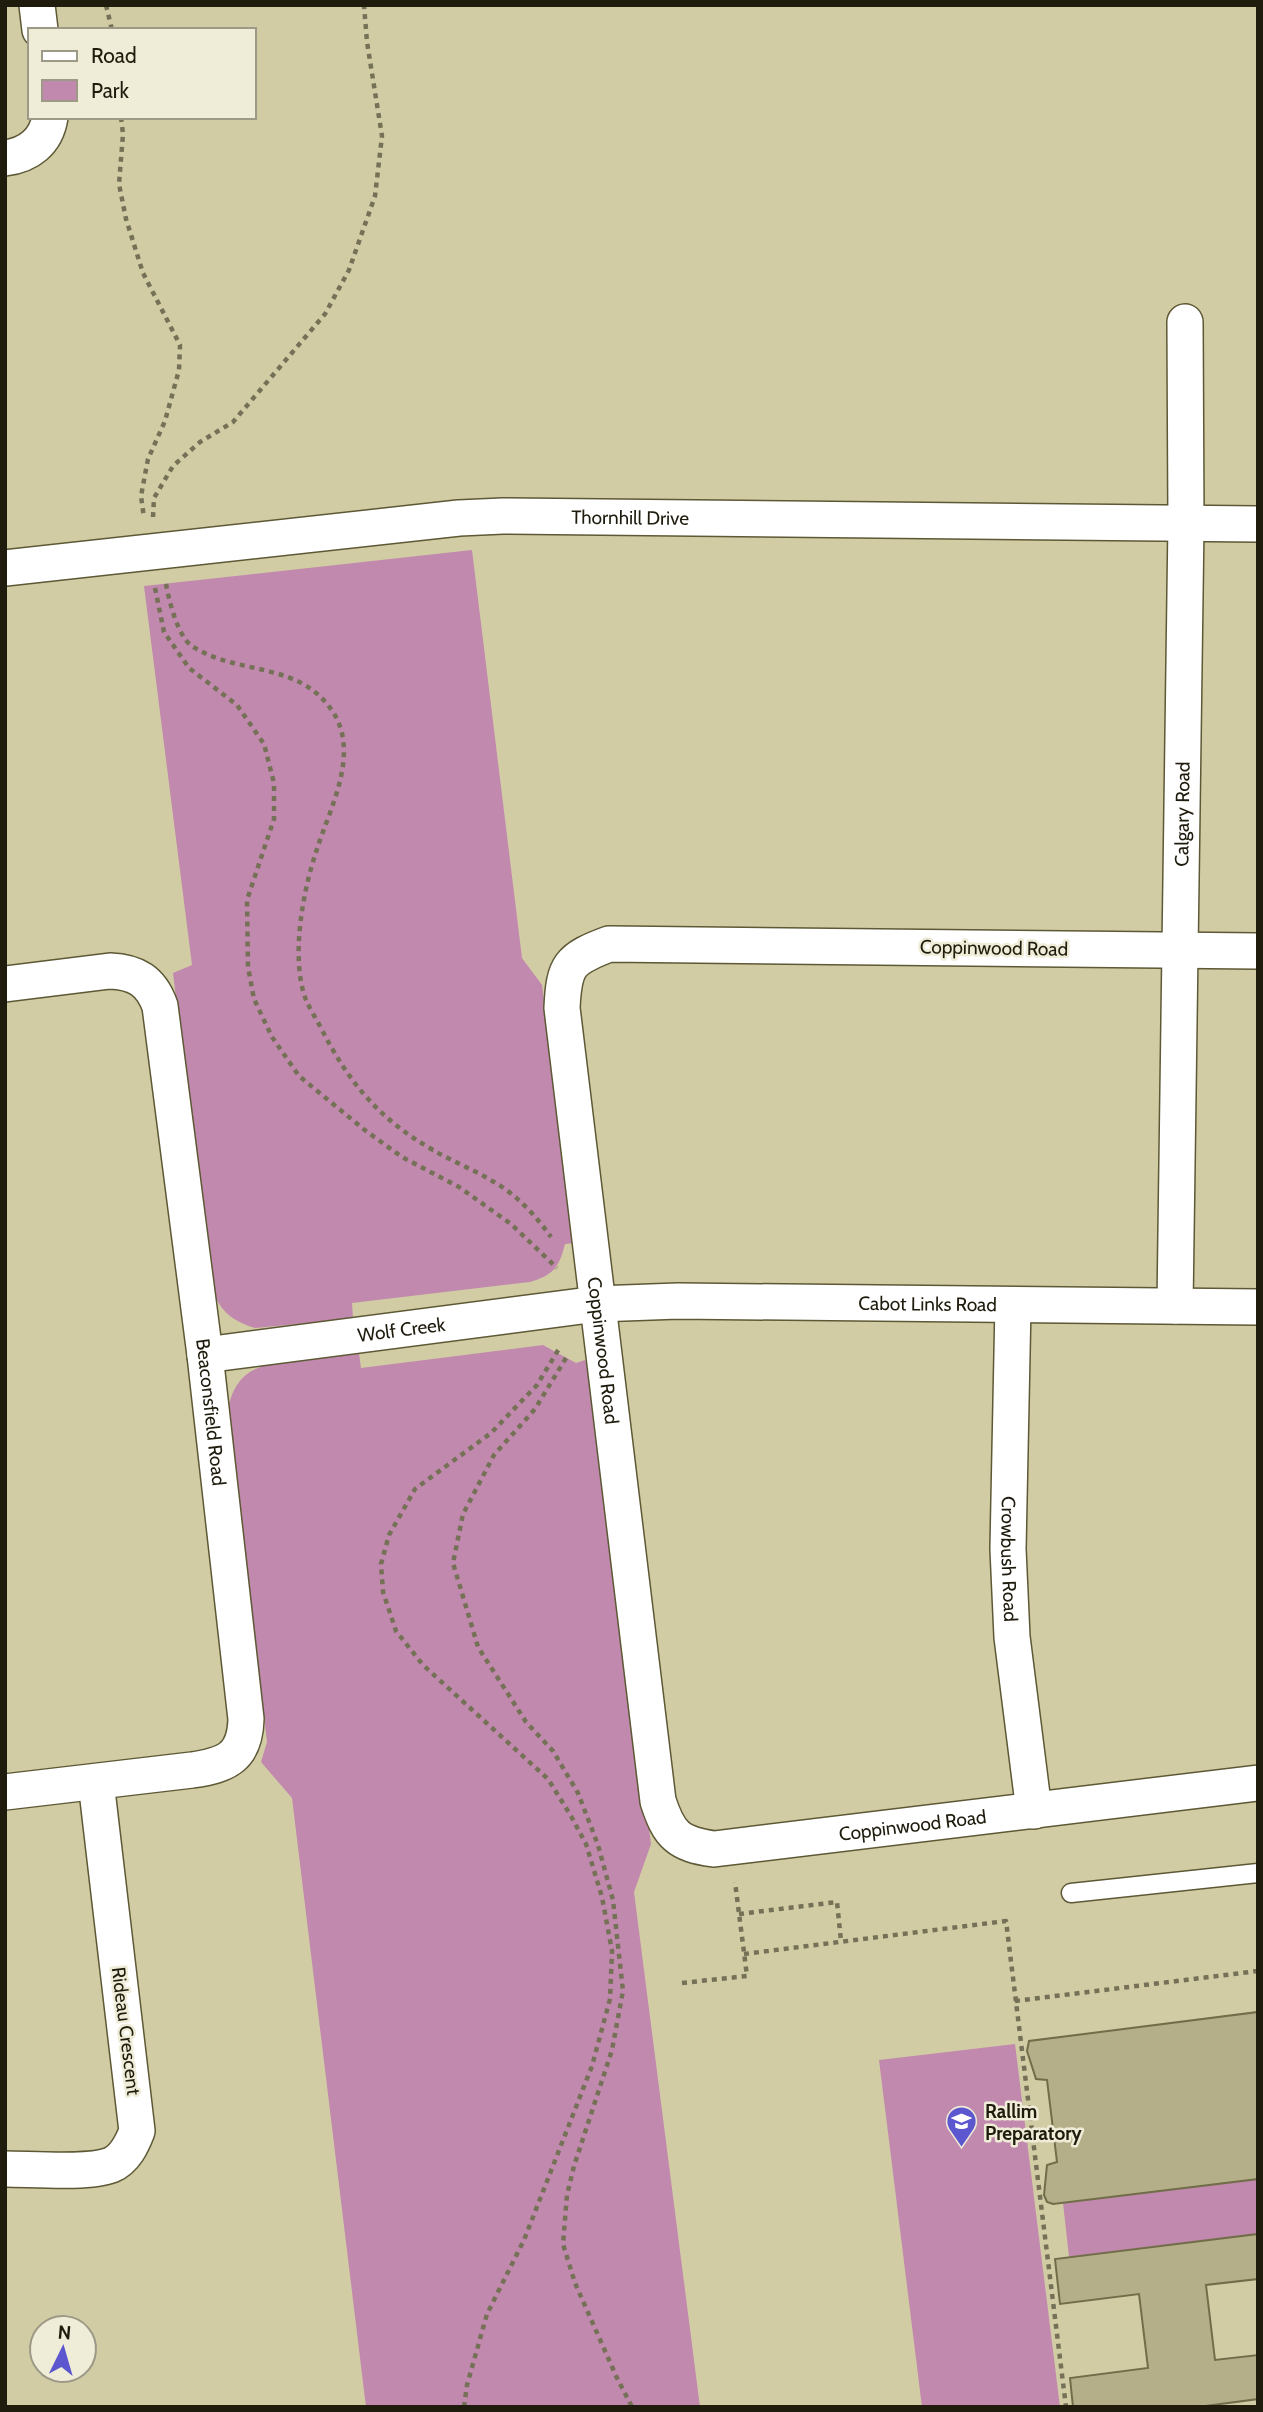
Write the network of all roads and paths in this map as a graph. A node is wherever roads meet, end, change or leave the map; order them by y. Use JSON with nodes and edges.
{"nodes":[{"id":1,"x":37,"y":5,"type":"edge"},
{"id":2,"x":106,"y":5,"type":"edge"},
{"id":3,"x":364,"y":5,"type":"edge"},
{"id":4,"x":40,"y":28,"type":"edge"},
{"id":5,"x":112,"y":28,"type":"edge"},
{"id":6,"x":49,"y":119,"type":"edge"},
{"id":7,"x":121,"y":119,"type":"edge"},
{"id":8,"x":5,"y":158,"type":"edge"},
{"id":9,"x":1185,"y":322,"type":"dead end"},
{"id":10,"x":1186,"y":523,"type":"junction"},
{"id":11,"x":1258,"y":524,"type":"edge"},
{"id":12,"x":154,"y":552,"type":"junction"},
{"id":13,"x":5,"y":568,"type":"edge"},
{"id":14,"x":1180,"y":950,"type":"junction"},
{"id":15,"x":1258,"y":950,"type":"edge"},
{"id":16,"x":5,"y":984,"type":"edge"},
{"id":17,"x":558,"y":1246,"type":"dead end"},
{"id":18,"x":1013,"y":1305,"type":"junction"},
{"id":19,"x":1175,"y":1306,"type":"junction"},
{"id":20,"x":576,"y":1307,"type":"junction"},
{"id":21,"x":1258,"y":1307,"type":"edge"},
{"id":22,"x":205,"y":1354,"type":"junction"},
{"id":23,"x":96,"y":1782,"type":"junction"},
{"id":24,"x":1258,"y":1783,"type":"edge"},
{"id":25,"x":5,"y":1792,"type":"edge"},
{"id":26,"x":1034,"y":1811,"type":"junction"},
{"id":27,"x":731,"y":1847,"type":"junction"},
{"id":28,"x":1258,"y":1872,"type":"edge"},
{"id":29,"x":1071,"y":1893,"type":"dead end"},
{"id":30,"x":739,"y":1914,"type":"junction"},
{"id":31,"x":841,"y":1941,"type":"junction"},
{"id":32,"x":744,"y":1954,"type":"junction"},
{"id":33,"x":1258,"y":1971,"type":"edge"},
{"id":34,"x":682,"y":1983,"type":"dead end"},
{"id":35,"x":1015,"y":2001,"type":"junction"},
{"id":36,"x":5,"y":2169,"type":"edge"},
{"id":37,"x":464,"y":2407,"type":"edge"},
{"id":38,"x":632,"y":2407,"type":"edge"},
{"id":39,"x":1066,"y":2407,"type":"edge"}],
"edges":[{"from":1,"to":4,"type":"street"},
{"from":2,"to":5,"type":"path"},
{"from":3,"to":12,"type":"path"},
{"from":6,"to":8,"type":"street"},
{"from":7,"to":12,"type":"path"},
{"from":9,"to":10,"type":"street","name":"Calgary Road"},
{"from":10,"to":11,"type":"street","name":"Thornhill Drive"},
{"from":10,"to":12,"type":"street","name":"Thornhill Drive"},
{"from":10,"to":14,"type":"street","name":"Calgary Road"},
{"from":12,"to":13,"type":"street","name":"Thornhill Drive"},
{"from":12,"to":17,"type":"path"},
{"from":12,"to":20,"type":"path"},
{"from":14,"to":15,"type":"street","name":"Coppinwood Road"},
{"from":14,"to":19,"type":"street","name":"Calgary Road"},
{"from":14,"to":20,"type":"street","name":"Coppinwood Road"},
{"from":16,"to":22,"type":"street","name":"Beaconsfield Road"},
{"from":18,"to":19,"type":"street","name":"Cabot Links Road"},
{"from":18,"to":20,"type":"street","name":"Cabot Links Road"},
{"from":18,"to":26,"type":"street","name":"Crowbush Road"},
{"from":19,"to":21,"type":"street","name":"Cabot Links Road"},
{"from":20,"to":22,"type":"street","name":"Wolf Creek"},
{"from":20,"to":27,"type":"street","name":"Coppinwood Road"},
{"from":20,"to":37,"type":"path"},
{"from":20,"to":38,"type":"path"},
{"from":22,"to":23,"type":"street","name":"Beaconsfield Road"},
{"from":23,"to":25,"type":"street","name":"Beaconsfield Road"},
{"from":23,"to":36,"type":"street","name":"Rideau Crescent"},
{"from":24,"to":26,"type":"street","name":"Coppinwood Road"},
{"from":26,"to":27,"type":"street","name":"Coppinwood Road"},
{"from":27,"to":30,"type":"path"},
{"from":28,"to":29,"type":"lane"},
{"from":30,"to":31,"type":"path"},
{"from":30,"to":32,"type":"path"},
{"from":31,"to":32,"type":"path"},
{"from":31,"to":35,"type":"path"},
{"from":32,"to":34,"type":"path"},
{"from":33,"to":35,"type":"path"},
{"from":35,"to":39,"type":"path"}]}
